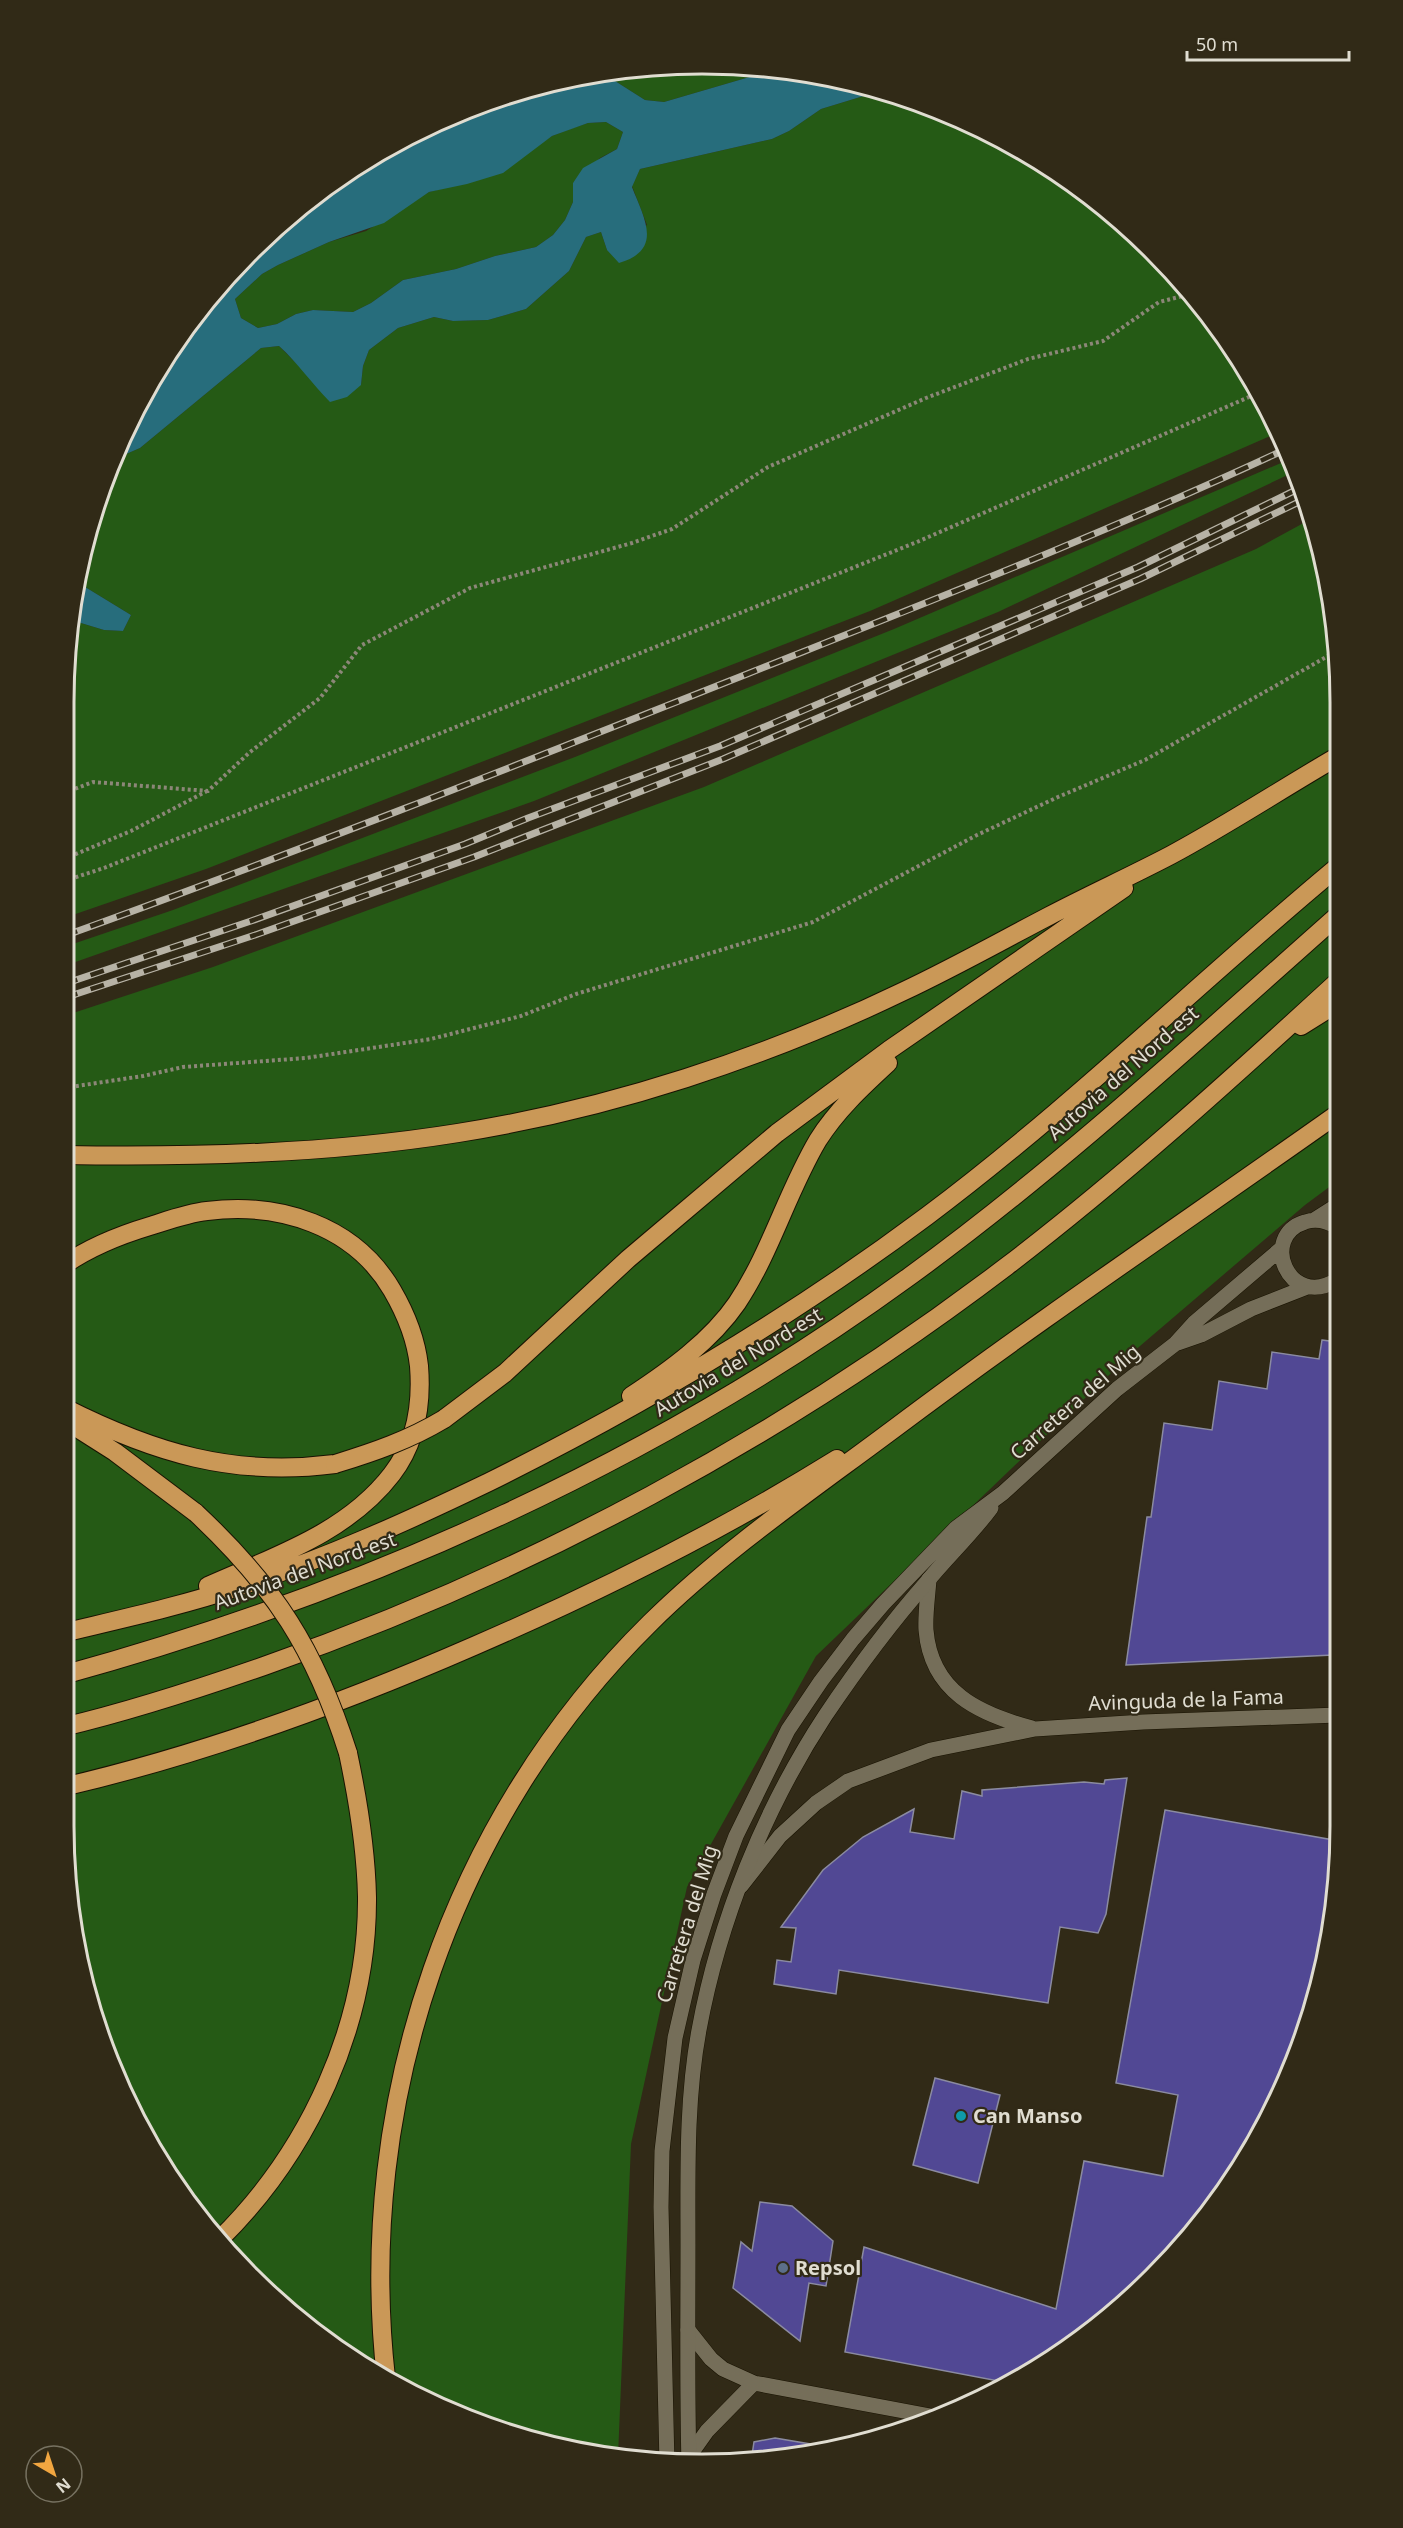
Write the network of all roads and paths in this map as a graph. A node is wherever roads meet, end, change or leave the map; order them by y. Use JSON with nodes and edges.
{"nodes":[{"id":1,"x":1182,"y":296,"type":"edge"},
{"id":2,"x":1250,"y":397,"type":"edge"},
{"id":3,"x":1328,"y":656,"type":"edge"},
{"id":4,"x":1330,"y":761,"type":"edge"},
{"id":5,"x":73,"y":790,"type":"edge"},
{"id":6,"x":208,"y":791,"type":"junction"},
{"id":7,"x":1172,"y":854,"type":"junction"},
{"id":8,"x":73,"y":856,"type":"edge"},
{"id":9,"x":1330,"y":874,"type":"edge"},
{"id":10,"x":73,"y":878,"type":"edge"},
{"id":11,"x":1330,"y":922,"type":"edge"},
{"id":12,"x":1330,"y":988,"type":"edge"},
{"id":13,"x":959,"y":1004,"type":"junction"},
{"id":14,"x":1330,"y":1008,"type":"edge"},
{"id":15,"x":1259,"y":1053,"type":"junction"},
{"id":16,"x":73,"y":1087,"type":"edge"},
{"id":17,"x":1330,"y":1119,"type":"edge"},
{"id":18,"x":73,"y":1155,"type":"edge"},
{"id":19,"x":1330,"y":1210,"type":"edge"},
{"id":20,"x":1314,"y":1220,"type":"junction"},
{"id":21,"x":1330,"y":1223,"type":"edge"},
{"id":22,"x":1282,"y":1248,"type":"junction"},
{"id":23,"x":73,"y":1260,"type":"edge"},
{"id":24,"x":1330,"y":1284,"type":"edge"},
{"id":25,"x":1307,"y":1287,"type":"junction"},
{"id":26,"x":1175,"y":1344,"type":"junction"},
{"id":27,"x":957,"y":1382,"type":"junction"},
{"id":28,"x":73,"y":1411,"type":"edge"},
{"id":29,"x":73,"y":1425,"type":"edge"},
{"id":30,"x":545,"y":1454,"type":"junction"},
{"id":31,"x":1003,"y":1493,"type":"junction"},
{"id":32,"x":929,"y":1579,"type":"junction"},
{"id":33,"x":159,"y":1608,"type":"junction"},
{"id":34,"x":73,"y":1630,"type":"edge"},
{"id":35,"x":73,"y":1672,"type":"edge"},
{"id":36,"x":1330,"y":1715,"type":"edge"},
{"id":37,"x":73,"y":1724,"type":"edge"},
{"id":38,"x":1035,"y":1729,"type":"junction"},
{"id":39,"x":73,"y":1784,"type":"edge"},
{"id":40,"x":741,"y":1886,"type":"junction"},
{"id":41,"x":224,"y":2235,"type":"edge"},
{"id":42,"x":688,"y":2330,"type":"junction"},
{"id":43,"x":385,"y":2369,"type":"edge"},
{"id":44,"x":754,"y":2383,"type":"junction"},
{"id":45,"x":921,"y":2414,"type":"edge"},
{"id":46,"x":667,"y":2453,"type":"edge"},
{"id":47,"x":687,"y":2454,"type":"edge"},
{"id":48,"x":692,"y":2454,"type":"edge"}],
"edges":[{"from":1,"to":6,"type":"path"},
{"from":2,"to":10,"type":"path"},
{"from":3,"to":16,"type":"path"},
{"from":4,"to":7,"type":"highway"},
{"from":5,"to":6,"type":"path"},
{"from":6,"to":8,"type":"path"},
{"from":7,"to":13,"type":"highway"},
{"from":7,"to":18,"type":"highway"},
{"from":9,"to":30,"type":"highway"},
{"from":11,"to":35,"type":"highway","name":"Autovia del Nord-est"},
{"from":12,"to":15,"type":"highway"},
{"from":13,"to":28,"type":"highway","bridge":true},
{"from":13,"to":30,"type":"highway"},
{"from":14,"to":15,"type":"highway"},
{"from":15,"to":37,"type":"highway"},
{"from":17,"to":27,"type":"highway"},
{"from":19,"to":20,"type":"street"},
{"from":20,"to":21,"type":"street"},
{"from":20,"to":22,"type":"street","name":"Carretera del Mig"},
{"from":22,"to":25,"type":"street"},
{"from":22,"to":26,"type":"street","name":"Carretera del Mig"},
{"from":23,"to":33,"type":"highway"},
{"from":24,"to":25,"type":"street","name":"Carretera del Mig"},
{"from":25,"to":26,"type":"street","name":"Carretera del Mig"},
{"from":26,"to":31,"type":"street","name":"Carretera del Mig"},
{"from":27,"to":39,"type":"highway"},
{"from":27,"to":43,"type":"highway"},
{"from":29,"to":41,"type":"highway","bridge":true},
{"from":30,"to":33,"type":"highway"},
{"from":31,"to":32,"type":"street","name":"Carretera del Mig"},
{"from":31,"to":46,"type":"street","name":"Carretera del Mig"},
{"from":32,"to":38,"type":"street"},
{"from":32,"to":40,"type":"street","name":"Carretera del Mig"},
{"from":33,"to":34,"type":"highway"},
{"from":36,"to":38,"type":"street","name":"Avinguda de la Fama"},
{"from":38,"to":40,"type":"street"},
{"from":40,"to":42,"type":"street","name":"Carretera del Mig"},
{"from":42,"to":44,"type":"street"},
{"from":42,"to":47,"type":"street","name":"Carretera del Mig"},
{"from":44,"to":45,"type":"street"},
{"from":44,"to":48,"type":"street"}]}
